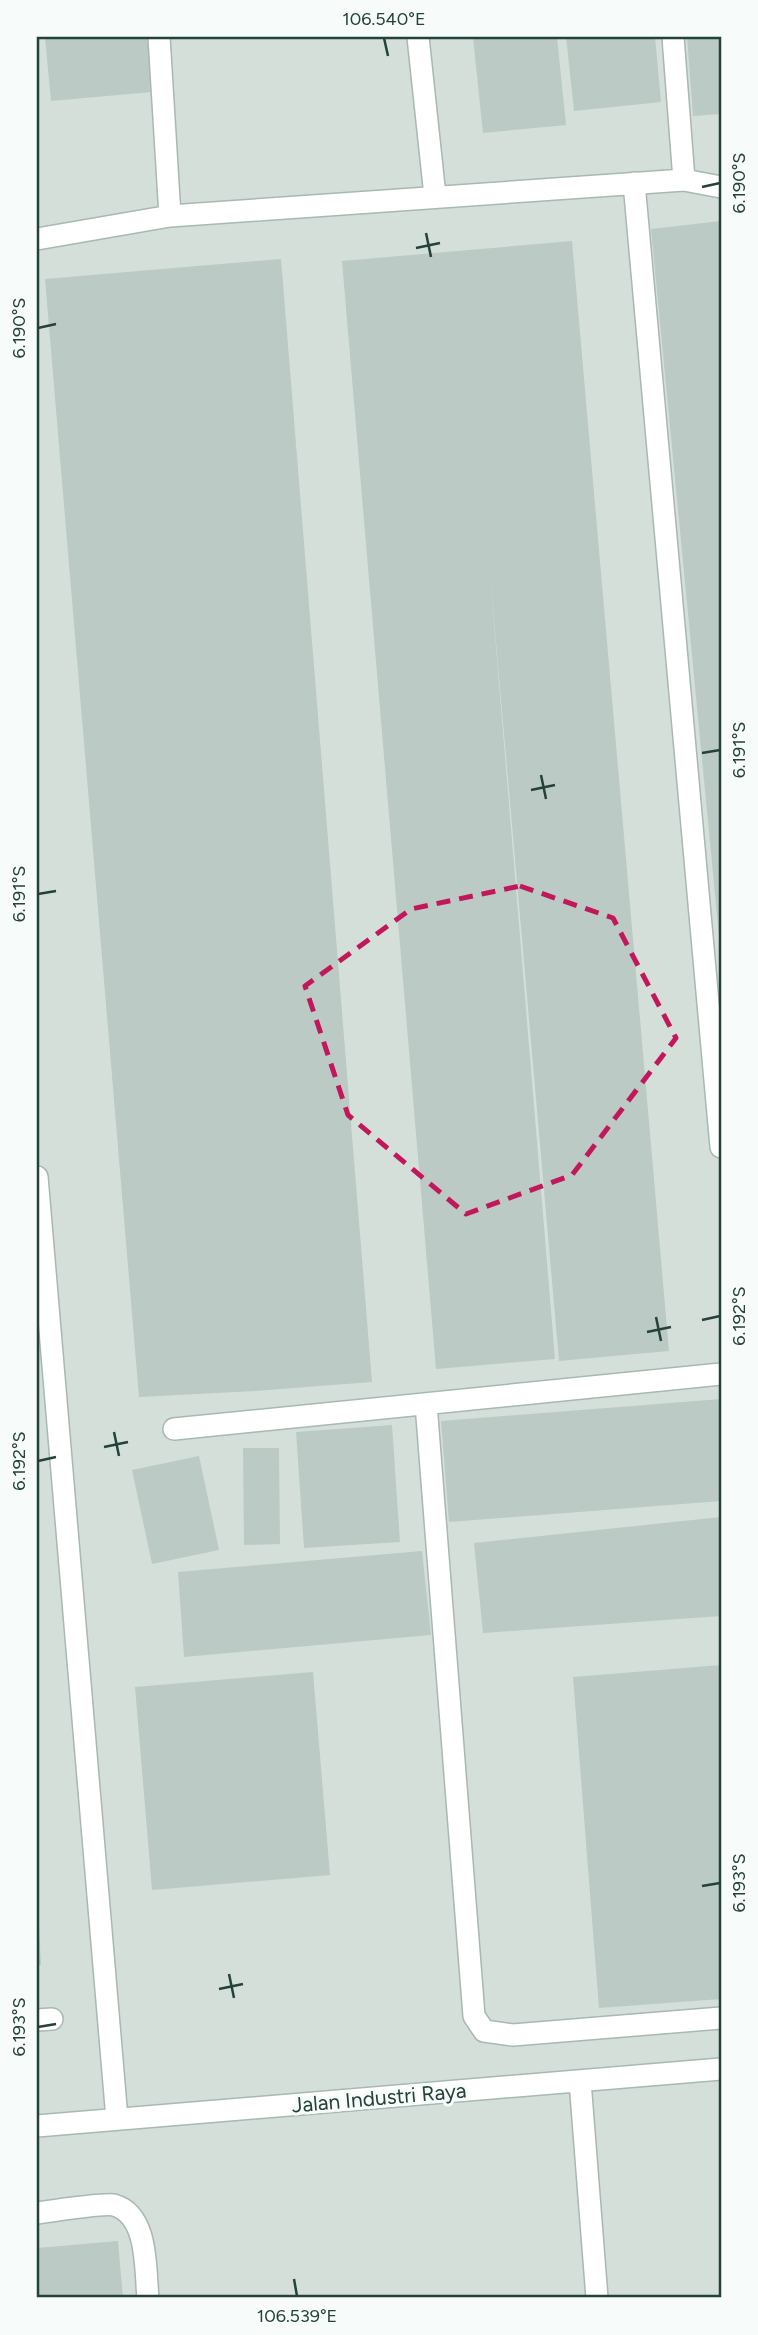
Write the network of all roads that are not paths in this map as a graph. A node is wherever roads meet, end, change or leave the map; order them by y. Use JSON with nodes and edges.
{"nodes":[{"id":1,"x":159,"y":37,"type":"edge"},
{"id":2,"x":418,"y":37,"type":"edge"},
{"id":3,"x":673,"y":37,"type":"edge"},
{"id":4,"x":684,"y":180,"type":"junction"},
{"id":5,"x":634,"y":183,"type":"junction"},
{"id":6,"x":721,"y":187,"type":"edge"},
{"id":7,"x":435,"y":196,"type":"junction"},
{"id":8,"x":170,"y":216,"type":"junction"},
{"id":9,"x":37,"y":239,"type":"edge"},
{"id":10,"x":721,"y":1147,"type":"edge"},
{"id":11,"x":37,"y":1177,"type":"edge"},
{"id":12,"x":721,"y":1374,"type":"edge"},
{"id":13,"x":426,"y":1404,"type":"junction"},
{"id":14,"x":174,"y":1429,"type":"dead end"},
{"id":15,"x":721,"y":2018,"type":"edge"},
{"id":16,"x":721,"y":2069,"type":"edge"},
{"id":17,"x":580,"y":2081,"type":"junction"},
{"id":18,"x":117,"y":2119,"type":"junction"},
{"id":19,"x":37,"y":2126,"type":"edge"},
{"id":20,"x":37,"y":2213,"type":"edge"},
{"id":21,"x":148,"y":2298,"type":"edge"},
{"id":22,"x":597,"y":2298,"type":"edge"}],
"edges":[{"from":1,"to":8,"type":"street"},
{"from":2,"to":7,"type":"street"},
{"from":3,"to":4,"type":"street"},
{"from":4,"to":5,"type":"street"},
{"from":4,"to":6,"type":"street"},
{"from":5,"to":7,"type":"street"},
{"from":5,"to":10,"type":"street"},
{"from":7,"to":8,"type":"street"},
{"from":8,"to":9,"type":"street"},
{"from":11,"to":18,"type":"street"},
{"from":12,"to":13,"type":"street"},
{"from":13,"to":14,"type":"street"},
{"from":13,"to":15,"type":"street"},
{"from":16,"to":17,"type":"street","name":"Jalan Industri Raya"},
{"from":17,"to":18,"type":"street","name":"Jalan Industri Raya"},
{"from":17,"to":22,"type":"street"},
{"from":18,"to":19,"type":"street","name":"Jalan Industri Raya"},
{"from":20,"to":21,"type":"street"}]}
